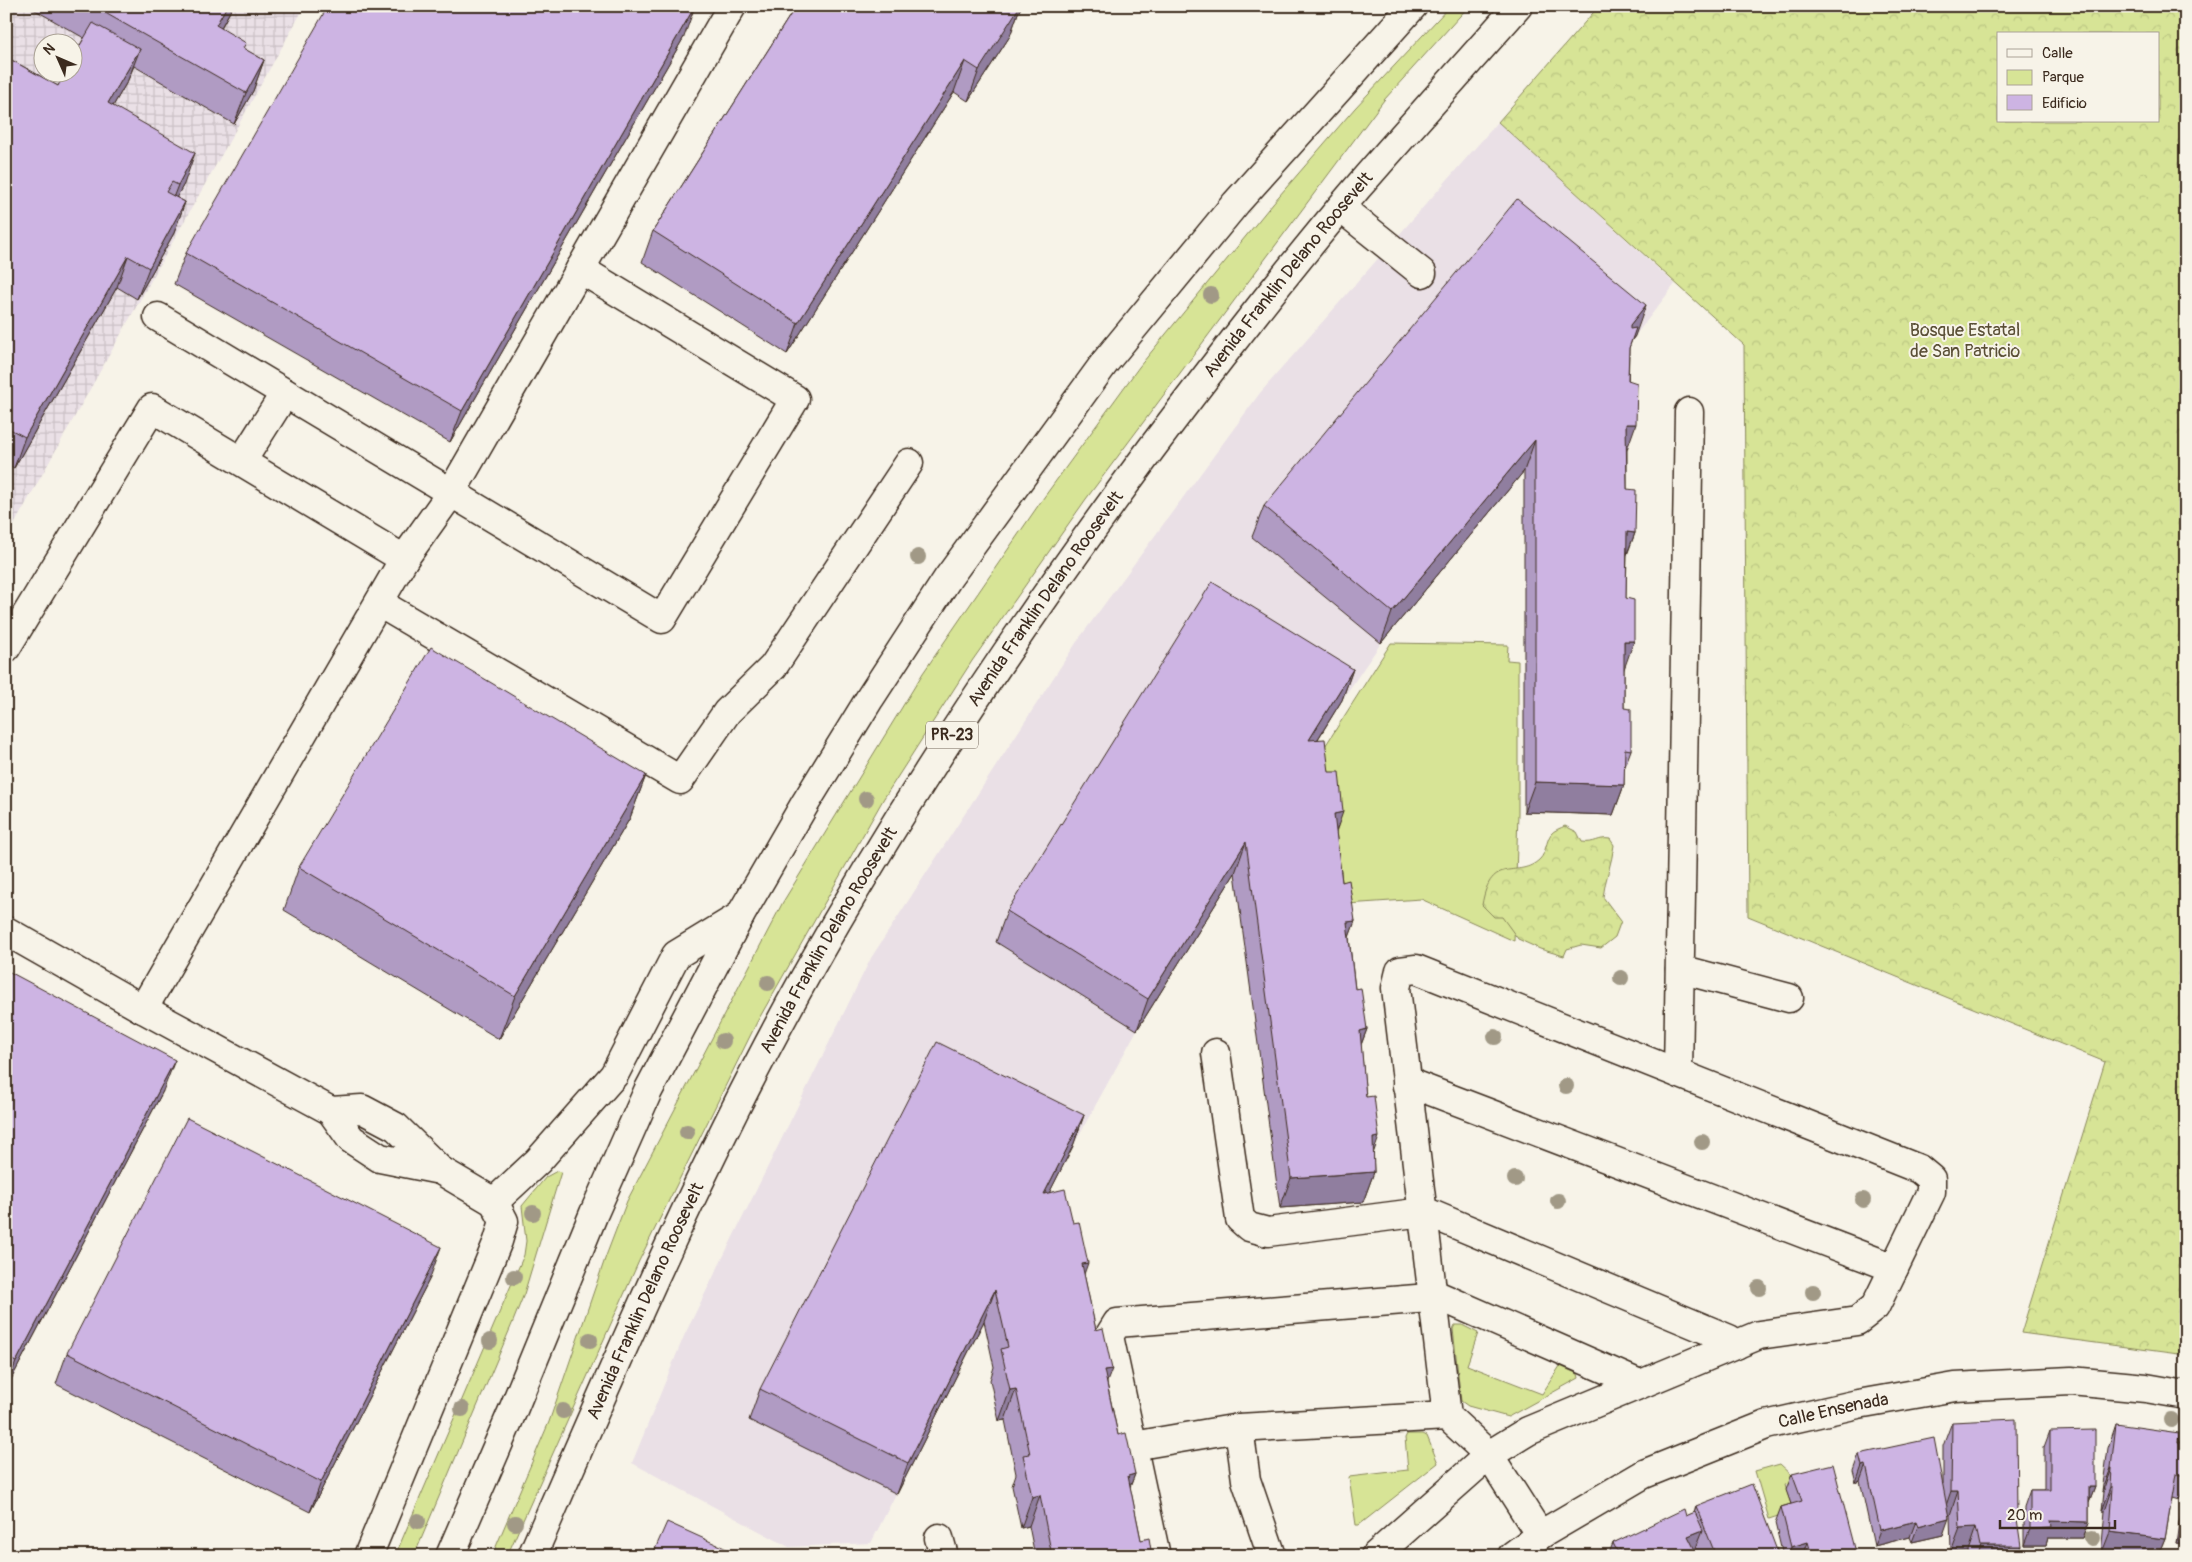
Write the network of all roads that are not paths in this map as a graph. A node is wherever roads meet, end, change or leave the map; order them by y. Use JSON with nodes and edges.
{"nodes":[{"id":1,"x":732,"y":6,"type":"edge"},
{"id":2,"x":1413,"y":6,"type":"edge"},
{"id":3,"x":1518,"y":6,"type":"edge"},
{"id":4,"x":1341,"y":208,"type":"junction"},
{"id":5,"x":580,"y":270,"type":"junction"},
{"id":6,"x":1422,"y":273,"type":"dead end"},
{"id":7,"x":158,"y":317,"type":"dead end"},
{"id":8,"x":284,"y":393,"type":"junction"},
{"id":9,"x":1689,"y":412,"type":"dead end"},
{"id":10,"x":242,"y":461,"type":"junction"},
{"id":11,"x":909,"y":463,"type":"dead end"},
{"id":12,"x":452,"y":493,"type":"junction"},
{"id":13,"x":404,"y":559,"type":"junction"},
{"id":14,"x":378,"y":603,"type":"junction"},
{"id":15,"x":6,"y":648,"type":"edge"},
{"id":16,"x":740,"y":916,"type":"junction"},
{"id":17,"x":6,"y":931,"type":"edge"},
{"id":18,"x":1680,"y":969,"type":"junction"},
{"id":19,"x":1789,"y":998,"type":"dead end"},
{"id":20,"x":144,"y":1009,"type":"junction"},
{"id":21,"x":1216,"y":1053,"type":"dead end"},
{"id":22,"x":1678,"y":1073,"type":"junction"},
{"id":23,"x":1407,"y":1086,"type":"junction"},
{"id":24,"x":494,"y":1202,"type":"junction"},
{"id":25,"x":1422,"y":1212,"type":"junction"},
{"id":26,"x":1894,"y":1268,"type":"junction"},
{"id":27,"x":1434,"y":1298,"type":"junction"},
{"id":28,"x":1736,"y":1345,"type":"junction"},
{"id":29,"x":1638,"y":1385,"type":"junction"},
{"id":30,"x":2186,"y":1395,"type":"edge"},
{"id":31,"x":1448,"y":1416,"type":"junction"},
{"id":32,"x":1239,"y":1428,"type":"junction"},
{"id":33,"x":1132,"y":1446,"type":"junction"},
{"id":34,"x":1489,"y":1455,"type":"junction"},
{"id":35,"x":1540,"y":1535,"type":"junction"},
{"id":36,"x":368,"y":1556,"type":"edge"},
{"id":37,"x":450,"y":1556,"type":"edge"},
{"id":38,"x":532,"y":1556,"type":"edge"},
{"id":39,"x":1156,"y":1556,"type":"edge"},
{"id":40,"x":1272,"y":1556,"type":"edge"},
{"id":41,"x":1375,"y":1556,"type":"edge"},
{"id":42,"x":1512,"y":1556,"type":"edge"}],
"edges":[{"from":1,"to":5,"type":"main road"},
{"from":2,"to":16,"type":"main road"},
{"from":3,"to":4,"type":"main road","name":"Avenida Franklin Delano Roosevelt","number":"PR-23"},
{"from":4,"to":6,"type":"main road"},
{"from":4,"to":38,"type":"main road","name":"Avenida Franklin Delano Roosevelt","number":"PR-23"},
{"from":5,"to":12,"type":"main road"},
{"from":5,"to":12,"type":"main road"},
{"from":7,"to":8,"type":"main road"},
{"from":8,"to":10,"type":"main road"},
{"from":8,"to":12,"type":"main road"},
{"from":9,"to":18,"type":"main road"},
{"from":10,"to":13,"type":"main road"},
{"from":10,"to":15,"type":"main road"},
{"from":11,"to":14,"type":"main road"},
{"from":12,"to":13,"type":"main road"},
{"from":13,"to":14,"type":"main road"},
{"from":14,"to":20,"type":"main road"},
{"from":16,"to":24,"type":"main road"},
{"from":16,"to":37,"type":"main road"},
{"from":17,"to":20,"type":"main road"},
{"from":18,"to":19,"type":"main road"},
{"from":18,"to":22,"type":"main road"},
{"from":20,"to":24,"type":"main road"},
{"from":21,"to":25,"type":"main road"},
{"from":22,"to":23,"type":"main road"},
{"from":22,"to":26,"type":"main road"},
{"from":23,"to":25,"type":"main road"},
{"from":23,"to":26,"type":"main road"},
{"from":24,"to":36,"type":"main road"},
{"from":25,"to":27,"type":"main road"},
{"from":25,"to":28,"type":"main road"},
{"from":26,"to":28,"type":"main road"},
{"from":27,"to":29,"type":"main road"},
{"from":27,"to":31,"type":"main road"},
{"from":27,"to":33,"type":"main road"},
{"from":28,"to":29,"type":"main road"},
{"from":29,"to":34,"type":"main road"},
{"from":30,"to":35,"type":"main road","name":"Calle Ensenada"},
{"from":31,"to":32,"type":"main road"},
{"from":31,"to":34,"type":"main road"},
{"from":32,"to":33,"type":"main road"},
{"from":32,"to":40,"type":"main road"},
{"from":33,"to":39,"type":"main road"},
{"from":34,"to":35,"type":"main road"},
{"from":34,"to":41,"type":"main road"},
{"from":35,"to":42,"type":"main road","name":"Calle Ensenada"}]}
